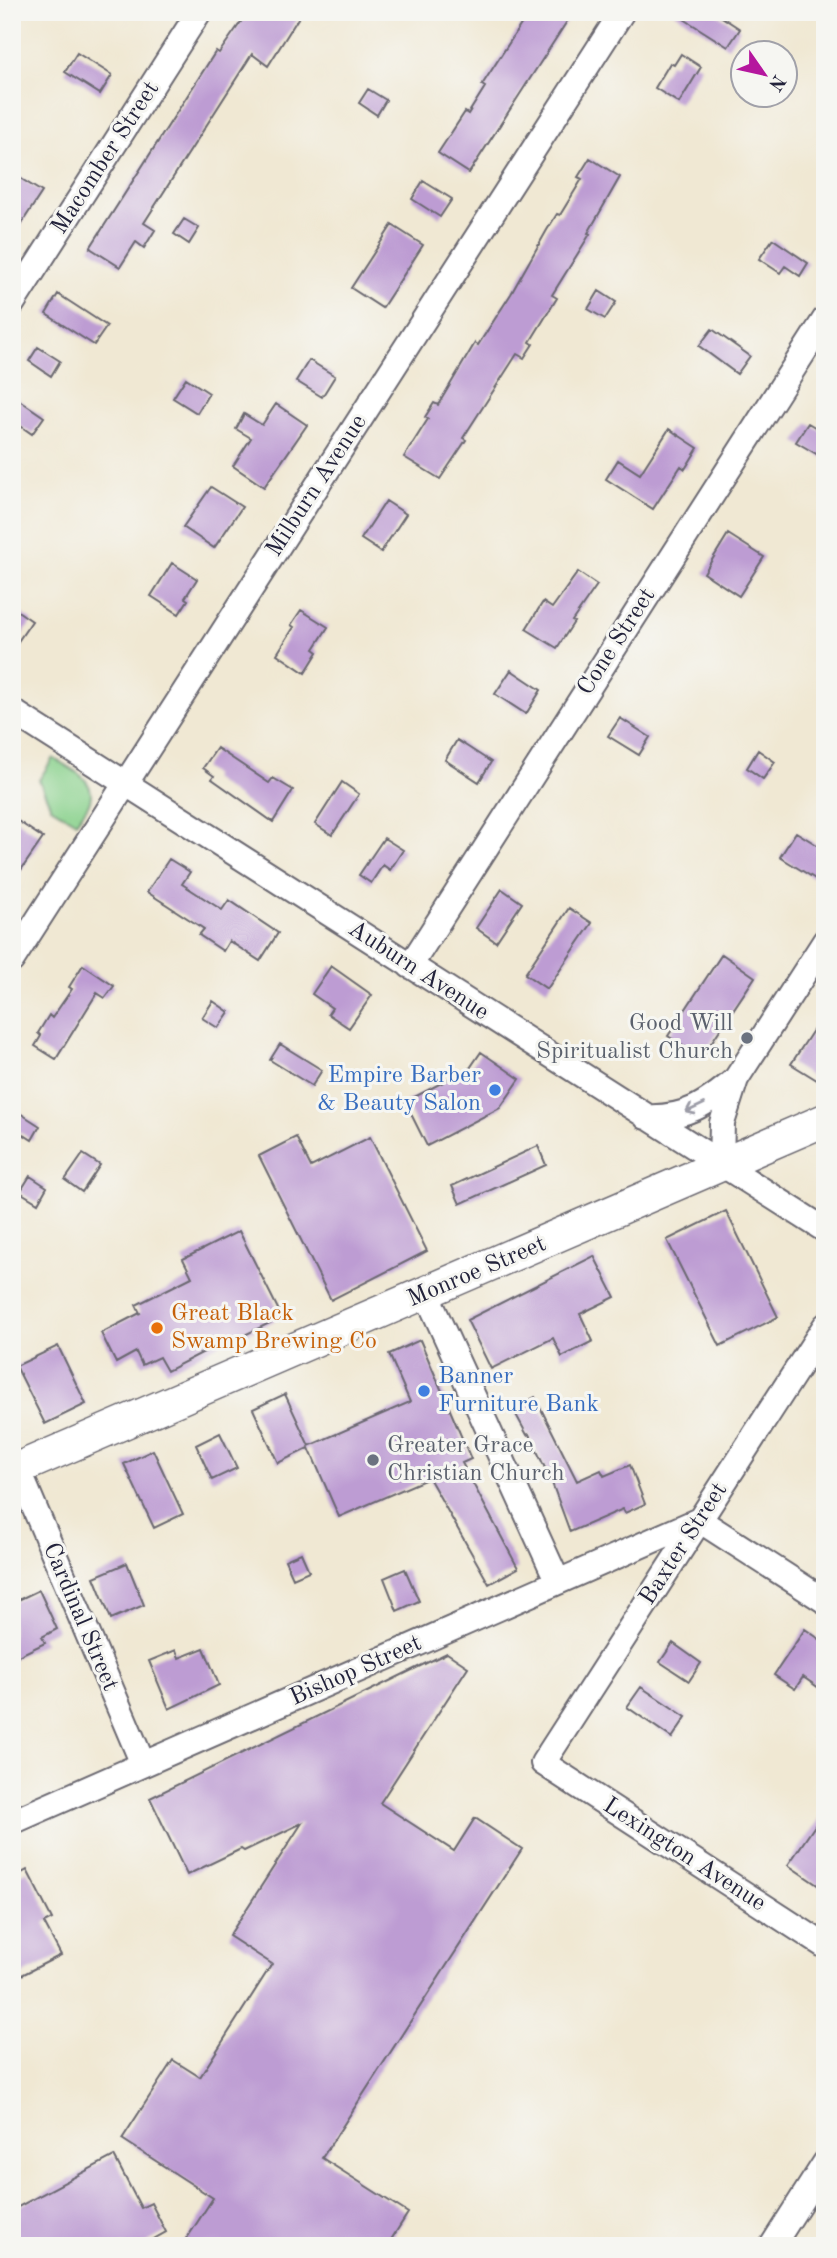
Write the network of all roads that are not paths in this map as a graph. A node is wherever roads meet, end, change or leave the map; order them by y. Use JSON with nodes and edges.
{"nodes":[{"id":1,"x":199,"y":12,"type":"edge"},
{"id":2,"x":622,"y":12,"type":"edge"},
{"id":3,"x":12,"y":304,"type":"edge"},
{"id":4,"x":825,"y":319,"type":"edge"},
{"id":5,"x":12,"y":712,"type":"edge"},
{"id":6,"x":125,"y":784,"type":"junction"},
{"id":7,"x":825,"y":941,"type":"edge"},
{"id":8,"x":12,"y":960,"type":"edge"},
{"id":9,"x":410,"y":966,"type":"junction"},
{"id":10,"x":736,"y":1079,"type":"junction"},
{"id":11,"x":646,"y":1117,"type":"junction"},
{"id":12,"x":825,"y":1120,"type":"edge"},
{"id":13,"x":721,"y":1165,"type":"junction"},
{"id":14,"x":825,"y":1230,"type":"edge"},
{"id":15,"x":426,"y":1293,"type":"junction"},
{"id":16,"x":825,"y":1326,"type":"edge"},
{"id":17,"x":15,"y":1470,"type":"edge"},
{"id":18,"x":699,"y":1520,"type":"junction"},
{"id":19,"x":558,"y":1582,"type":"junction"},
{"id":20,"x":825,"y":1601,"type":"edge"},
{"id":21,"x":543,"y":1763,"type":"joint"},
{"id":22,"x":143,"y":1764,"type":"junction"},
{"id":23,"x":12,"y":1822,"type":"edge"},
{"id":24,"x":825,"y":1946,"type":"edge"},
{"id":25,"x":825,"y":2163,"type":"edge"},
{"id":26,"x":772,"y":2246,"type":"edge"}],
"edges":[{"from":1,"to":3,"type":"street","name":"Macomber Street"},
{"from":2,"to":6,"type":"street","name":"Milburn Avenue"},
{"from":4,"to":9,"type":"street","name":"Cone Street"},
{"from":5,"to":6,"type":"street","name":"Auburn Avenue"},
{"from":6,"to":8,"type":"street","name":"Milburn Avenue"},
{"from":6,"to":9,"type":"street","name":"Auburn Avenue"},
{"from":7,"to":10,"type":"street"},
{"from":9,"to":11,"type":"street","name":"Auburn Avenue"},
{"from":10,"to":11,"type":"street","one_way":true},
{"from":10,"to":13,"type":"street"},
{"from":11,"to":13,"type":"street","name":"Auburn Avenue"},
{"from":12,"to":13,"type":"main road","name":"Monroe Street"},
{"from":13,"to":14,"type":"street","name":"Auburn Avenue"},
{"from":13,"to":15,"type":"main road","name":"Monroe Street"},
{"from":15,"to":17,"type":"main road","name":"Monroe Street"},
{"from":15,"to":19,"type":"street"},
{"from":16,"to":18,"type":"street","name":"Baxter Street"},
{"from":17,"to":22,"type":"street","name":"Cardinal Street"},
{"from":18,"to":19,"type":"street","name":"Bishop Street"},
{"from":18,"to":20,"type":"street"},
{"from":18,"to":21,"type":"street","name":"Baxter Street"},
{"from":19,"to":22,"type":"street","name":"Bishop Street"},
{"from":21,"to":24,"type":"street","name":"Lexington Avenue"},
{"from":22,"to":23,"type":"street","name":"Bishop Street"},
{"from":25,"to":26,"type":"street"}]}
